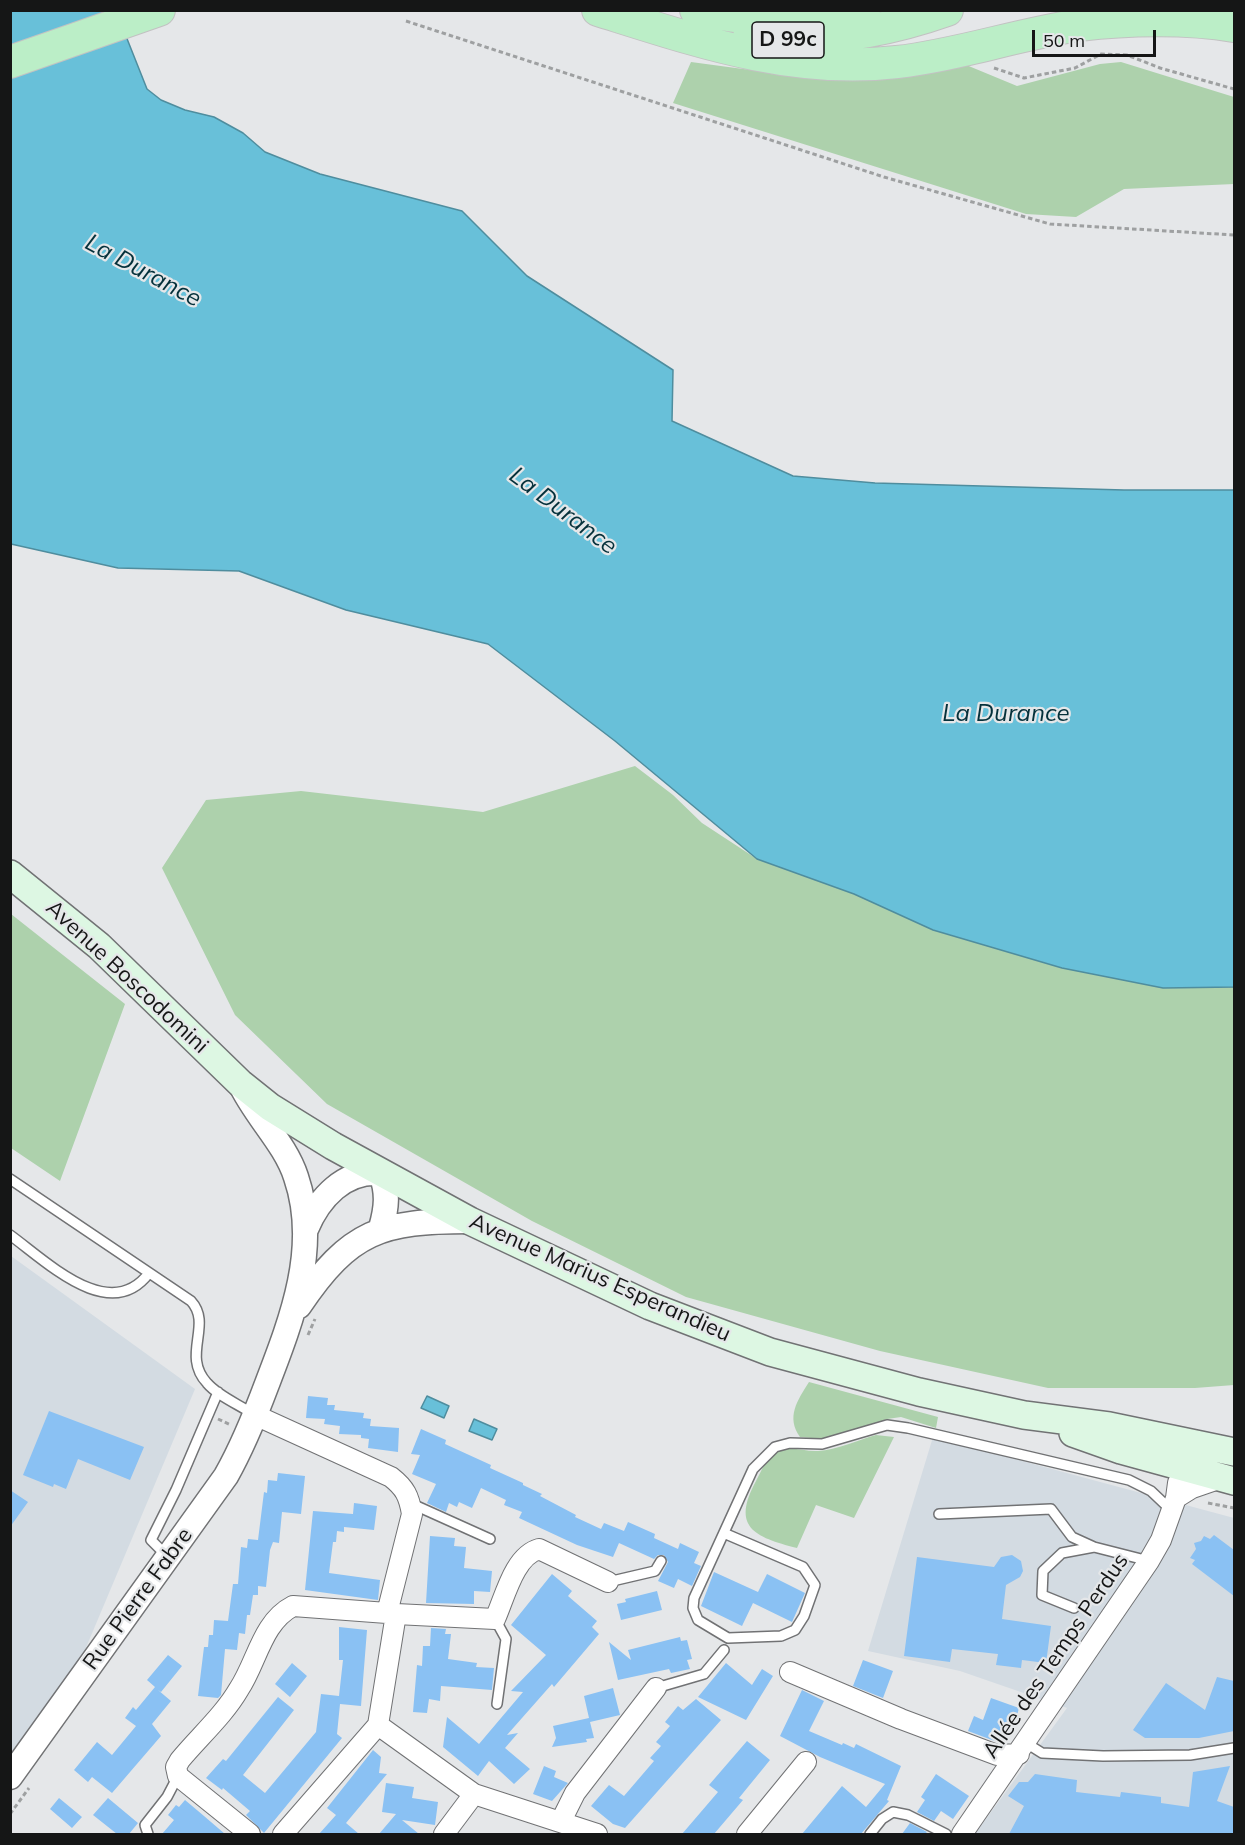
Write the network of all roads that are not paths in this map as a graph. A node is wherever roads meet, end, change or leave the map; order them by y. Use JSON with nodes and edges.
{"nodes":[{"id":1,"x":159,"y":10,"type":"edge"},
{"id":2,"x":598,"y":10,"type":"edge"},
{"id":3,"x":628,"y":10,"type":"edge"},
{"id":4,"x":696,"y":10,"type":"edge"},
{"id":5,"x":795,"y":10,"type":"edge"},
{"id":6,"x":804,"y":10,"type":"edge"},
{"id":7,"x":864,"y":10,"type":"edge"},
{"id":8,"x":947,"y":10,"type":"edge"},
{"id":9,"x":1234,"y":26,"type":"edge"},
{"id":10,"x":10,"y":62,"type":"edge"},
{"id":11,"x":10,"y":874,"type":"edge"},
{"id":12,"x":240,"y":1083,"type":"junction"},
{"id":13,"x":381,"y":1173,"type":"junction"},
{"id":14,"x":10,"y":1179,"type":"edge"},
{"id":15,"x":470,"y":1221,"type":"junction"},
{"id":16,"x":381,"y":1228,"type":"junction"},
{"id":17,"x":306,"y":1229,"type":"junction"},
{"id":18,"x":10,"y":1235,"type":"edge"},
{"id":19,"x":149,"y":1273,"type":"junction"},
{"id":20,"x":294,"y":1315,"type":"junction"},
{"id":21,"x":218,"y":1392,"type":"junction"},
{"id":22,"x":255,"y":1415,"type":"junction"},
{"id":23,"x":1024,"y":1415,"type":"junction"},
{"id":24,"x":1234,"y":1452,"type":"edge"},
{"id":25,"x":1230,"y":1474,"type":"edge"},
{"id":26,"x":1178,"y":1490,"type":"junction"},
{"id":27,"x":410,"y":1503,"type":"junction"},
{"id":28,"x":939,"y":1514,"type":"dead end"},
{"id":29,"x":726,"y":1534,"type":"junction"},
{"id":30,"x":490,"y":1539,"type":"dead end"},
{"id":31,"x":1094,"y":1547,"type":"junction"},
{"id":32,"x":168,"y":1557,"type":"junction"},
{"id":33,"x":662,"y":1561,"type":"dead end"},
{"id":34,"x":1149,"y":1561,"type":"junction"},
{"id":35,"x":608,"y":1582,"type":"joint"},
{"id":36,"x":1074,"y":1608,"type":"dead end"},
{"id":37,"x":391,"y":1614,"type":"junction"},
{"id":38,"x":495,"y":1619,"type":"junction"},
{"id":39,"x":724,"y":1650,"type":"dead end"},
{"id":40,"x":790,"y":1672,"type":"dead end"},
{"id":41,"x":656,"y":1688,"type":"joint"},
{"id":42,"x":497,"y":1704,"type":"dead end"},
{"id":43,"x":378,"y":1725,"type":"junction"},
{"id":44,"x":1234,"y":1748,"type":"edge"},
{"id":45,"x":1022,"y":1749,"type":"junction"},
{"id":46,"x":806,"y":1762,"type":"dead end"},
{"id":47,"x":178,"y":1776,"type":"junction"},
{"id":48,"x":10,"y":1777,"type":"edge"},
{"id":49,"x":474,"y":1794,"type":"junction"},
{"id":50,"x":561,"y":1821,"type":"junction"},
{"id":51,"x":148,"y":1834,"type":"edge"},
{"id":52,"x":250,"y":1834,"type":"edge"},
{"id":53,"x":283,"y":1834,"type":"edge"},
{"id":54,"x":444,"y":1834,"type":"edge"},
{"id":55,"x":597,"y":1834,"type":"edge"},
{"id":56,"x":747,"y":1834,"type":"edge"},
{"id":57,"x":870,"y":1834,"type":"edge"},
{"id":58,"x":946,"y":1834,"type":"edge"},
{"id":59,"x":962,"y":1834,"type":"edge"}],
"edges":[{"from":1,"to":10,"type":"main road"},
{"from":2,"to":9,"type":"main road"},
{"from":3,"to":8,"type":"main road","number":"D 99c"},
{"from":4,"to":7,"type":"main road","number":"D 99c"},
{"from":5,"to":6,"type":"main road"},
{"from":11,"to":12,"type":"main road","name":"Avenue Boscodomini"},
{"from":12,"to":13,"type":"main road","name":"Avenue Marius Esperandieu"},
{"from":12,"to":17,"type":"street"},
{"from":13,"to":15,"type":"main road","name":"Avenue Marius Esperandieu"},
{"from":13,"to":16,"type":"street"},
{"from":13,"to":17,"type":"street"},
{"from":14,"to":19,"type":"lane"},
{"from":15,"to":16,"type":"street"},
{"from":15,"to":23,"type":"main road","name":"Avenue Marius Esperandieu"},
{"from":16,"to":20,"type":"street"},
{"from":17,"to":20,"type":"street"},
{"from":18,"to":19,"type":"lane"},
{"from":19,"to":21,"type":"lane"},
{"from":20,"to":22,"type":"street","name":"Rue Pierre Fabre"},
{"from":21,"to":22,"type":"lane"},
{"from":21,"to":32,"type":"lane"},
{"from":22,"to":27,"type":"street"},
{"from":22,"to":32,"type":"street","name":"Rue Pierre Fabre"},
{"from":23,"to":24,"type":"main road","name":"Avenue Marius Esperandieu"},
{"from":23,"to":26,"type":"main road","name":"Avenue Marius Esperandieu"},
{"from":25,"to":26,"type":"main road","name":"Avenue Marius Esperandieu"},
{"from":26,"to":29,"type":"lane"},
{"from":26,"to":34,"type":"street","name":"Allée des Temps Perdus"},
{"from":27,"to":30,"type":"lane"},
{"from":27,"to":37,"type":"street"},
{"from":28,"to":31,"type":"lane"},
{"from":29,"to":29,"type":"lane"},
{"from":31,"to":34,"type":"lane"},
{"from":31,"to":36,"type":"lane"},
{"from":32,"to":48,"type":"street","name":"Rue Pierre Fabre"},
{"from":33,"to":35,"type":"lane"},
{"from":34,"to":45,"type":"street","name":"Allée des Temps Perdus"},
{"from":35,"to":38,"type":"street"},
{"from":37,"to":38,"type":"street"},
{"from":37,"to":43,"type":"street"},
{"from":37,"to":47,"type":"street"},
{"from":38,"to":42,"type":"lane"},
{"from":39,"to":41,"type":"lane"},
{"from":40,"to":45,"type":"street"},
{"from":41,"to":50,"type":"street"},
{"from":43,"to":49,"type":"street"},
{"from":43,"to":53,"type":"street"},
{"from":44,"to":45,"type":"lane"},
{"from":45,"to":59,"type":"street","name":"Allée des Temps Perdus"},
{"from":46,"to":56,"type":"street"},
{"from":47,"to":51,"type":"lane"},
{"from":47,"to":52,"type":"street"},
{"from":49,"to":50,"type":"street"},
{"from":49,"to":54,"type":"street"},
{"from":50,"to":55,"type":"street"},
{"from":57,"to":58,"type":"lane"}]}
